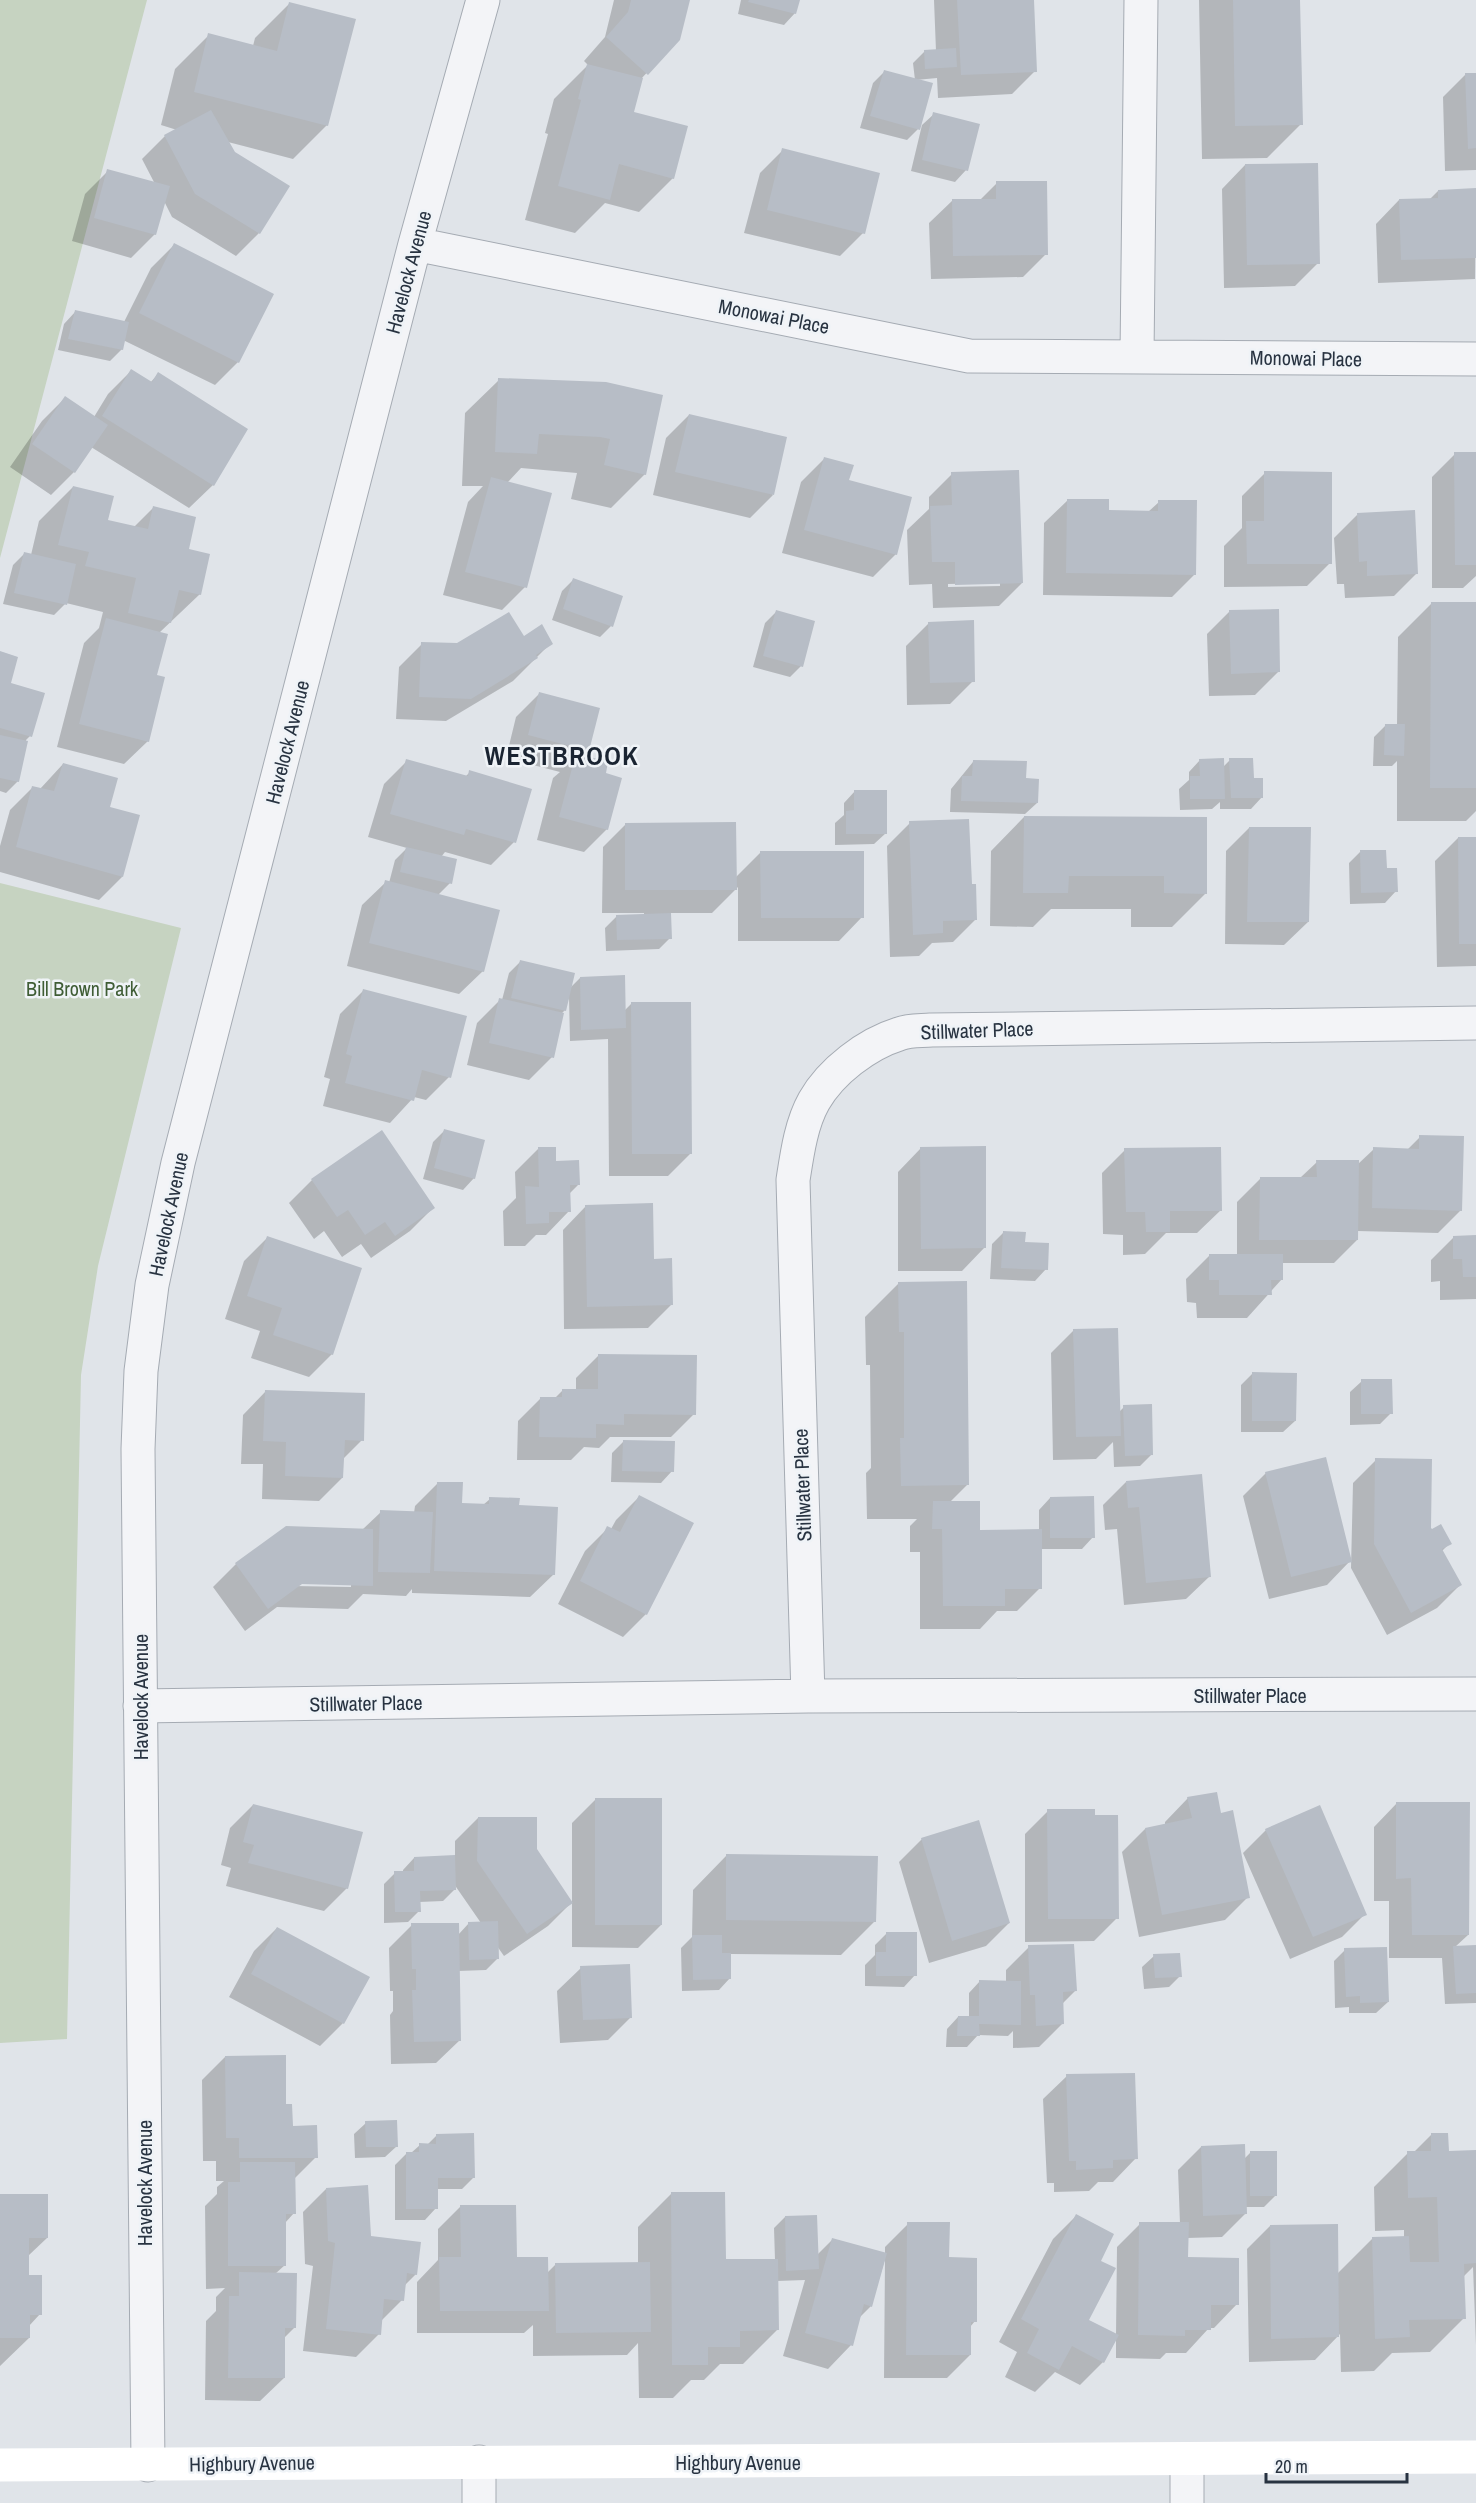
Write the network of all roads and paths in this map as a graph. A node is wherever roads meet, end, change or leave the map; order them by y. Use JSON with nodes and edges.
{"nodes":[{"id":1,"x":483,"y":0,"type":"edge"},
{"id":2,"x":1141,"y":0,"type":"edge"},
{"id":3,"x":415,"y":244,"type":"junction"},
{"id":4,"x":1137,"y":356,"type":"junction"},
{"id":5,"x":1476,"y":359,"type":"edge"},
{"id":6,"x":1476,"y":1023,"type":"edge"},
{"id":7,"x":1476,"y":1694,"type":"edge"},
{"id":8,"x":808,"y":1696,"type":"junction"},
{"id":9,"x":140,"y":1706,"type":"junction"},
{"id":10,"x":1476,"y":2457,"type":"edge"},
{"id":11,"x":1187,"y":2460,"type":"junction"},
{"id":12,"x":479,"y":2462,"type":"junction"},
{"id":13,"x":0,"y":2465,"type":"edge"},
{"id":14,"x":148,"y":2465,"type":"junction"},
{"id":15,"x":479,"y":2503,"type":"edge"},
{"id":16,"x":1187,"y":2503,"type":"edge"}],
"edges":[{"from":1,"to":3,"type":"street","name":"Havelock Avenue"},
{"from":2,"to":4,"type":"street"},
{"from":3,"to":4,"type":"street","name":"Monowai Place"},
{"from":3,"to":9,"type":"street","name":"Havelock Avenue"},
{"from":4,"to":5,"type":"street","name":"Monowai Place"},
{"from":6,"to":8,"type":"street","name":"Stillwater Place"},
{"from":7,"to":8,"type":"street","name":"Stillwater Place"},
{"from":8,"to":9,"type":"street","name":"Stillwater Place"},
{"from":9,"to":14,"type":"street","name":"Havelock Avenue"},
{"from":10,"to":11,"type":"street","name":"Highbury Avenue"},
{"from":11,"to":12,"type":"street","name":"Highbury Avenue"},
{"from":11,"to":16,"type":"street"},
{"from":12,"to":14,"type":"street","name":"Highbury Avenue"},
{"from":12,"to":15,"type":"street"},
{"from":13,"to":14,"type":"street","name":"Highbury Avenue"}]}
